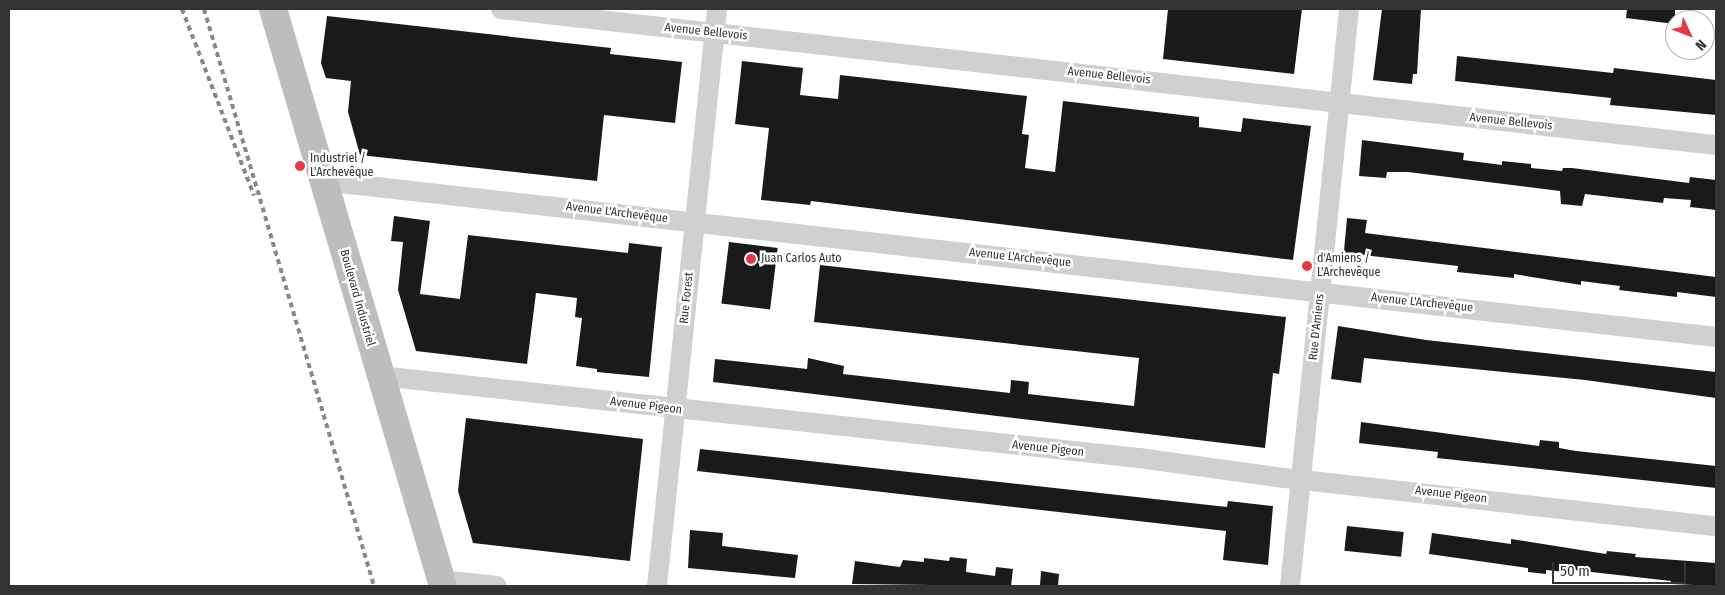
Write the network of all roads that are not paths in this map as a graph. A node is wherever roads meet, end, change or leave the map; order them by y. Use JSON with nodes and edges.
{"nodes":[{"id":1,"x":273,"y":9,"type":"edge"},
{"id":2,"x":502,"y":9,"type":"edge"},
{"id":3,"x":717,"y":9,"type":"edge"},
{"id":4,"x":1349,"y":9,"type":"edge"},
{"id":5,"x":715,"y":33,"type":"junction"},
{"id":6,"x":1339,"y":103,"type":"junction"},
{"id":7,"x":1716,"y":145,"type":"edge"},
{"id":8,"x":323,"y":181,"type":"junction"},
{"id":9,"x":695,"y":222,"type":"junction"},
{"id":10,"x":1321,"y":291,"type":"junction"},
{"id":11,"x":1716,"y":336,"type":"edge"},
{"id":12,"x":380,"y":376,"type":"junction"},
{"id":13,"x":674,"y":410,"type":"junction"},
{"id":14,"x":1301,"y":478,"type":"junction"},
{"id":15,"x":1716,"y":526,"type":"edge"},
{"id":16,"x":442,"y":583,"type":"edge"},
{"id":17,"x":497,"y":586,"type":"edge"},
{"id":18,"x":656,"y":586,"type":"edge"},
{"id":19,"x":1290,"y":586,"type":"edge"}],
"edges":[{"from":1,"to":8,"type":"street","name":"Boulevard Industriel"},
{"from":2,"to":5,"type":"street","name":"Avenue Bellevois"},
{"from":3,"to":5,"type":"street","name":"Rue Forest"},
{"from":4,"to":6,"type":"street","name":"Rue D'Amiens"},
{"from":5,"to":6,"type":"street","name":"Avenue Bellevois"},
{"from":5,"to":9,"type":"street","name":"Rue Forest"},
{"from":6,"to":7,"type":"street","name":"Avenue Bellevois"},
{"from":6,"to":10,"type":"street","name":"Rue D'Amiens"},
{"from":8,"to":9,"type":"street","name":"Avenue L'Archevêque"},
{"from":8,"to":12,"type":"street","name":"Boulevard Industriel"},
{"from":9,"to":10,"type":"street","name":"Avenue L'Archevêque"},
{"from":9,"to":13,"type":"street","name":"Rue Forest"},
{"from":10,"to":11,"type":"street","name":"Avenue L'Archevêque"},
{"from":10,"to":14,"type":"street","name":"Rue D'Amiens"},
{"from":12,"to":13,"type":"street","name":"Avenue Pigeon"},
{"from":12,"to":16,"type":"street","name":"Boulevard Industriel"},
{"from":13,"to":14,"type":"street","name":"Avenue Pigeon"},
{"from":13,"to":18,"type":"street","name":"Rue Forest"},
{"from":14,"to":15,"type":"street","name":"Avenue Pigeon"},
{"from":14,"to":19,"type":"street","name":"Rue D'Amiens"},
{"from":16,"to":17,"type":"street"}]}
